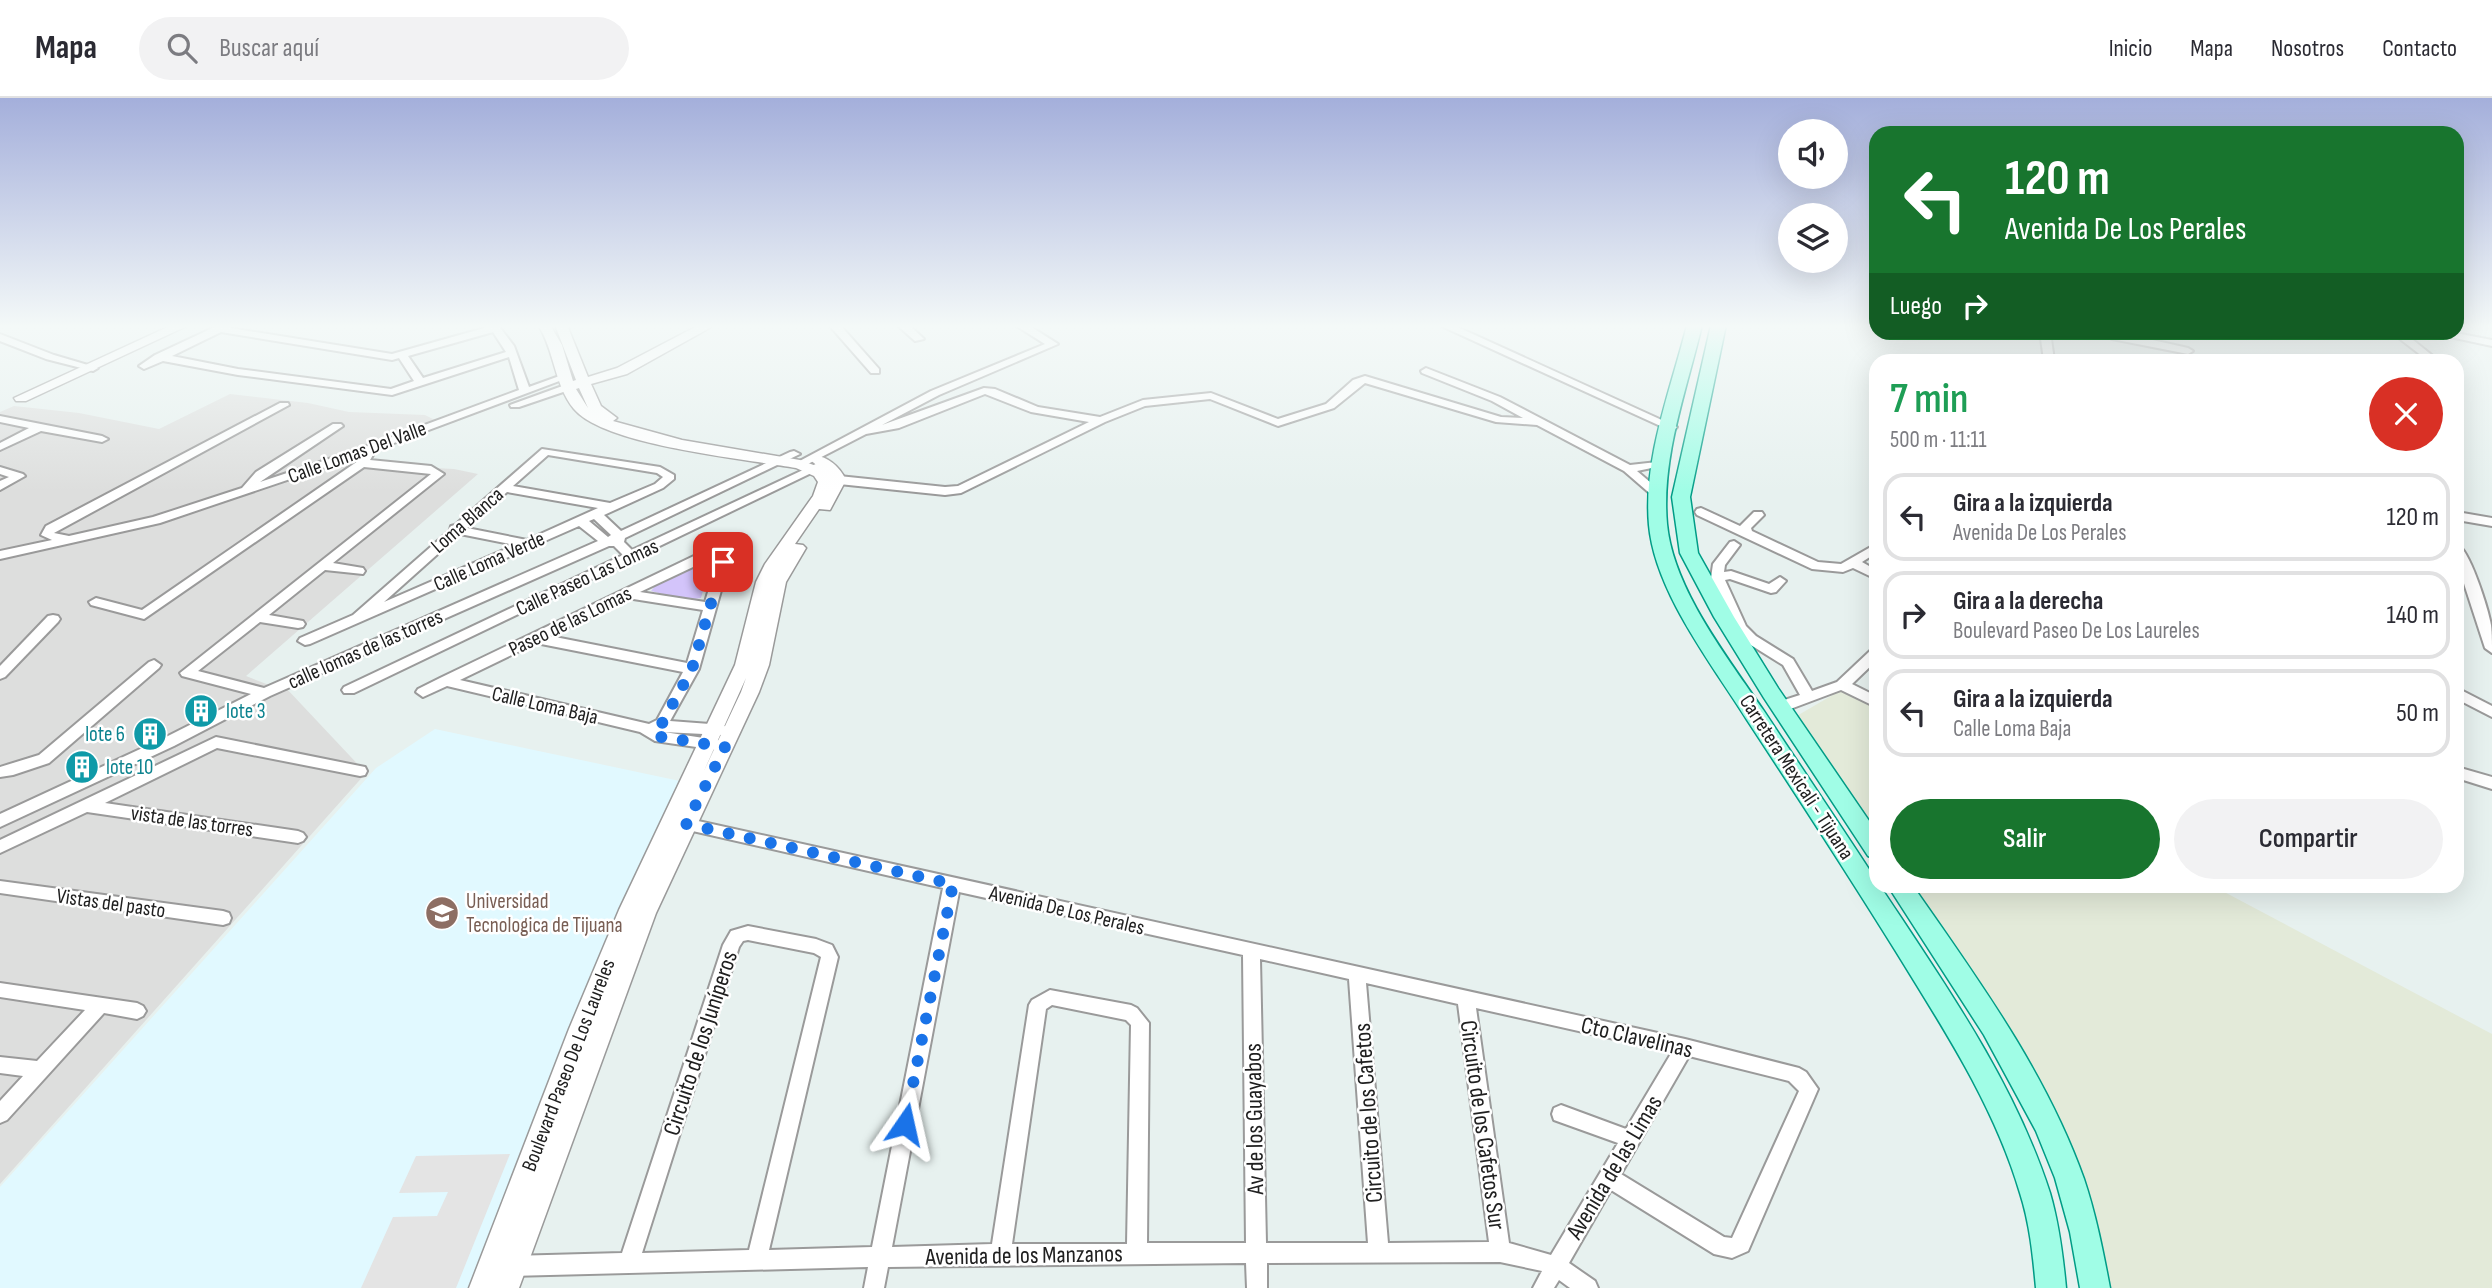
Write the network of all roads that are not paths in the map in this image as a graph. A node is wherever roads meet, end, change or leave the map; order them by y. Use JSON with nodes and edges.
{"nodes":[{"id":1,"x":573,"y":380,"type":"edge"},
{"id":2,"x":59,"y":381,"type":"edge"},
{"id":3,"x":299,"y":381,"type":"edge"},
{"id":4,"x":428,"y":381,"type":"edge"},
{"id":5,"x":521,"y":381,"type":"edge"},
{"id":6,"x":571,"y":381,"type":"edge"},
{"id":7,"x":572,"y":381,"type":"edge"},
{"id":8,"x":963,"y":381,"type":"edge"},
{"id":9,"x":1361,"y":381,"type":"edge"},
{"id":10,"x":1370,"y":381,"type":"edge"},
{"id":11,"x":1450,"y":381,"type":"edge"},
{"id":12,"x":1568,"y":381,"type":"edge"},
{"id":13,"x":1682,"y":381,"type":"edge"},
{"id":14,"x":1706,"y":381,"type":"edge"},
{"id":15,"x":421,"y":383,"type":"joint"},
{"id":16,"x":525,"y":391,"type":"junction"},
{"id":17,"x":20,"y":398,"type":"dead end"},
{"id":18,"x":284,"y":405,"type":"dead end"},
{"id":19,"x":468,"y":411,"type":"junction"},
{"id":20,"x":0,"y":419,"type":"edge"},
{"id":21,"x":1101,"y":420,"type":"junction"},
{"id":22,"x":1537,"y":422,"type":"junction"},
{"id":23,"x":337,"y":426,"type":"dead end"},
{"id":24,"x":40,"y":427,"type":"junction"},
{"id":25,"x":1671,"y":427,"type":"junction"},
{"id":26,"x":861,"y":431,"type":"junction"},
{"id":27,"x":408,"y":435,"type":"junction"},
{"id":28,"x":102,"y":439,"type":"dead end"},
{"id":29,"x":0,"y":447,"type":"edge"},
{"id":30,"x":372,"y":448,"type":"junction"},
{"id":31,"x":546,"y":451,"type":"joint"},
{"id":32,"x":804,"y":462,"type":"junction"},
{"id":33,"x":362,"y":463,"type":"junction"},
{"id":34,"x":1662,"y":463,"type":"junction"},
{"id":35,"x":388,"y":464,"type":"junction"},
{"id":36,"x":1628,"y":469,"type":"junction"},
{"id":37,"x":0,"y":470,"type":"edge"},
{"id":38,"x":839,"y":481,"type":"junction"},
{"id":39,"x":0,"y":486,"type":"edge"},
{"id":40,"x":504,"y":488,"type":"junction"},
{"id":41,"x":244,"y":492,"type":"junction"},
{"id":42,"x":1658,"y":494,"type":"junction"},
{"id":43,"x":611,"y":508,"type":"junction"},
{"id":44,"x":1701,"y":512,"type":"dead end"},
{"id":45,"x":596,"y":514,"type":"junction"},
{"id":46,"x":1758,"y":515,"type":"dead end"},
{"id":47,"x":2464,"y":517,"type":"edge"},
{"id":48,"x":581,"y":521,"type":"junction"},
{"id":49,"x":2492,"y":522,"type":"edge"},
{"id":50,"x":455,"y":529,"type":"junction"},
{"id":51,"x":1747,"y":534,"type":"junction"},
{"id":52,"x":81,"y":538,"type":"junction"},
{"id":53,"x":615,"y":541,"type":"junction"},
{"id":54,"x":528,"y":544,"type":"junction"},
{"id":55,"x":1734,"y":545,"type":"dead end"},
{"id":56,"x":1869,"y":553,"type":"edge"},
{"id":57,"x":0,"y":555,"type":"edge"},
{"id":58,"x":631,"y":556,"type":"junction"},
{"id":59,"x":1854,"y":563,"type":"junction"},
{"id":60,"x":2464,"y":563,"type":"edge"},
{"id":61,"x":323,"y":566,"type":"junction"},
{"id":62,"x":359,"y":571,"type":"dead end"},
{"id":63,"x":1869,"y":571,"type":"edge"},
{"id":64,"x":1717,"y":578,"type":"junction"},
{"id":65,"x":2464,"y":579,"type":"edge"},
{"id":66,"x":1780,"y":580,"type":"dead end"},
{"id":67,"x":2472,"y":580,"type":"junction"},
{"id":68,"x":625,"y":594,"type":"junction"},
{"id":69,"x":96,"y":602,"type":"dead end"},
{"id":70,"x":710,"y":607,"type":"junction"},
{"id":71,"x":257,"y":617,"type":"junction"},
{"id":72,"x":53,"y":619,"type":"dead end"},
{"id":73,"x":357,"y":619,"type":"junction"},
{"id":74,"x":298,"y":624,"type":"dead end"},
{"id":75,"x":536,"y":638,"type":"junction"},
{"id":76,"x":305,"y":641,"type":"dead end"},
{"id":77,"x":2492,"y":648,"type":"edge"},
{"id":78,"x":1869,"y":660,"type":"edge"},
{"id":79,"x":153,"y":665,"type":"dead end"},
{"id":80,"x":692,"y":669,"type":"junction"},
{"id":81,"x":0,"y":674,"type":"edge"},
{"id":82,"x":445,"y":681,"type":"junction"},
{"id":83,"x":1842,"y":685,"type":"junction"},
{"id":84,"x":349,"y":690,"type":"dead end"},
{"id":85,"x":423,"y":692,"type":"dead end"},
{"id":86,"x":265,"y":693,"type":"junction"},
{"id":87,"x":1808,"y":696,"type":"junction"},
{"id":88,"x":2464,"y":697,"type":"edge"},
{"id":89,"x":1869,"y":698,"type":"edge"},
{"id":90,"x":1780,"y":707,"type":"junction"},
{"id":91,"x":2492,"y":712,"type":"edge"},
{"id":92,"x":200,"y":727,"type":"junction"},
{"id":93,"x":654,"y":729,"type":"junction"},
{"id":94,"x":720,"y":738,"type":"junction"},
{"id":95,"x":216,"y":742,"type":"junction"},
{"id":96,"x":360,"y":771,"type":"dead end"},
{"id":97,"x":0,"y":772,"type":"edge"},
{"id":98,"x":2464,"y":773,"type":"edge"},
{"id":99,"x":2492,"y":783,"type":"edge"},
{"id":100,"x":87,"y":806,"type":"junction"},
{"id":101,"x":0,"y":821,"type":"edge"},
{"id":102,"x":677,"y":823,"type":"junction"},
{"id":103,"x":298,"y":837,"type":"dead end"},
{"id":104,"x":1869,"y":840,"type":"edge"},
{"id":105,"x":0,"y":847,"type":"edge"},
{"id":106,"x":953,"y":884,"type":"junction"},
{"id":107,"x":0,"y":887,"type":"edge"},
{"id":108,"x":1869,"y":889,"type":"edge"},
{"id":109,"x":1871,"y":893,"type":"edge"},
{"id":110,"x":1905,"y":893,"type":"edge"},
{"id":111,"x":223,"y":918,"type":"dead end"},
{"id":112,"x":1251,"y":951,"type":"junction"},
{"id":113,"x":1357,"y":974,"type":"junction"},
{"id":114,"x":3,"y":993,"type":"edge"},
{"id":115,"x":1466,"y":998,"type":"junction"},
{"id":116,"x":99,"y":1007,"type":"junction"},
{"id":117,"x":137,"y":1011,"type":"dead end"},
{"id":118,"x":1685,"y":1047,"type":"junction"},
{"id":119,"x":0,"y":1065,"type":"edge"},
{"id":120,"x":41,"y":1070,"type":"junction"},
{"id":121,"x":0,"y":1114,"type":"edge"},
{"id":122,"x":1561,"y":1114,"type":"dead end"},
{"id":123,"x":1630,"y":1139,"type":"junction"},
{"id":124,"x":1608,"y":1177,"type":"junction"},
{"id":125,"x":1379,"y":1252,"type":"junction"},
{"id":126,"x":1500,"y":1252,"type":"junction"},
{"id":127,"x":1137,"y":1253,"type":"junction"},
{"id":128,"x":1255,"y":1253,"type":"junction"},
{"id":129,"x":1001,"y":1254,"type":"junction"},
{"id":130,"x":879,"y":1257,"type":"junction"},
{"id":131,"x":757,"y":1260,"type":"junction"},
{"id":132,"x":629,"y":1262,"type":"junction"},
{"id":133,"x":515,"y":1265,"type":"junction"},
{"id":134,"x":1556,"y":1265,"type":"junction"},
{"id":135,"x":491,"y":1266,"type":"junction"},
{"id":136,"x":482,"y":1288,"type":"edge"},
{"id":137,"x":506,"y":1288,"type":"edge"},
{"id":138,"x":874,"y":1288,"type":"edge"},
{"id":139,"x":1257,"y":1288,"type":"edge"},
{"id":140,"x":1543,"y":1288,"type":"edge"},
{"id":141,"x":1588,"y":1288,"type":"edge"},
{"id":142,"x":2051,"y":1288,"type":"edge"},
{"id":143,"x":2095,"y":1288,"type":"edge"}],
"edges":[{"from":1,"to":32,"type":"street"},
{"from":2,"to":17,"type":"street"},
{"from":3,"to":15,"type":"street"},
{"from":4,"to":15,"type":"street"},
{"from":5,"to":16,"type":"street"},
{"from":6,"to":16,"type":"street"},
{"from":7,"to":19,"type":"street"},
{"from":8,"to":26,"type":"street"},
{"from":9,"to":21,"type":"street"},
{"from":10,"to":22,"type":"street"},
{"from":11,"to":22,"type":"street"},
{"from":12,"to":25,"type":"street"},
{"from":13,"to":25,"type":"main road","name":"Carretera Mexicali - Tijuana"},
{"from":14,"to":90,"type":"main road","name":"Carretera Mexicali - Tijuana"},
{"from":16,"to":19,"type":"street"},
{"from":18,"to":52,"type":"street"},
{"from":19,"to":27,"type":"street","name":"Calle Lomas Del Valle"},
{"from":20,"to":24,"type":"street"},
{"from":21,"to":26,"type":"street"},
{"from":21,"to":38,"type":"street"},
{"from":22,"to":36,"type":"street"},
{"from":23,"to":41,"type":"street"},
{"from":24,"to":28,"type":"street"},
{"from":24,"to":29,"type":"street"},
{"from":25,"to":34,"type":"main road","name":"Carretera Mexicali - Tijuana"},
{"from":26,"to":32,"type":"street"},
{"from":27,"to":30,"type":"street","name":"Calle Lomas Del Valle"},
{"from":27,"to":35,"type":"street"},
{"from":30,"to":33,"type":"street"},
{"from":30,"to":41,"type":"street","name":"Calle Lomas Del Valle"},
{"from":31,"to":40,"type":"street","name":"Loma Blanca"},
{"from":31,"to":43,"type":"street","name":"Calle Loma Verde"},
{"from":32,"to":38,"type":"street"},
{"from":32,"to":53,"type":"street"},
{"from":32,"to":58,"type":"street","name":"Calle Paseo Las Lomas"},
{"from":32,"to":94,"type":"street","name":"Boulevard Paseo De Los Laureles"},
{"from":33,"to":35,"type":"street"},
{"from":33,"to":69,"type":"street"},
{"from":34,"to":36,"type":"street"},
{"from":34,"to":42,"type":"main road","name":"Carretera Mexicali - Tijuana"},
{"from":35,"to":61,"type":"street"},
{"from":36,"to":42,"type":"street"},
{"from":37,"to":39,"type":"street"},
{"from":38,"to":94,"type":"street","name":"Boulevard Paseo De Los Laureles"},
{"from":40,"to":43,"type":"street"},
{"from":40,"to":50,"type":"street","name":"Loma Blanca"},
{"from":41,"to":52,"type":"street","name":"Calle Lomas Del Valle"},
{"from":42,"to":108,"type":"main road","name":"Carretera Mexicali - Tijuana"},
{"from":43,"to":45,"type":"street","name":"Calle Loma Verde"},
{"from":44,"to":51,"type":"street"},
{"from":45,"to":48,"type":"street","name":"Calle Loma Verde"},
{"from":45,"to":53,"type":"street"},
{"from":46,"to":51,"type":"street"},
{"from":47,"to":49,"type":"street"},
{"from":48,"to":53,"type":"street"},
{"from":48,"to":54,"type":"street","name":"Calle Loma Verde"},
{"from":50,"to":54,"type":"street"},
{"from":50,"to":73,"type":"street","name":"Loma Blanca"},
{"from":51,"to":59,"type":"street"},
{"from":52,"to":57,"type":"street","name":"Calle Lomas Del Valle"},
{"from":53,"to":58,"type":"street"},
{"from":53,"to":86,"type":"street","name":"calle lomas de las torres"},
{"from":54,"to":73,"type":"street","name":"Calle Loma Verde"},
{"from":55,"to":64,"type":"street"},
{"from":56,"to":59,"type":"street"},
{"from":58,"to":84,"type":"street","name":"Calle Paseo Las Lomas"},
{"from":59,"to":63,"type":"street"},
{"from":60,"to":67,"type":"street"},
{"from":61,"to":62,"type":"street"},
{"from":61,"to":71,"type":"street"},
{"from":64,"to":66,"type":"street"},
{"from":64,"to":87,"type":"street"},
{"from":65,"to":67,"type":"street"},
{"from":67,"to":77,"type":"street"},
{"from":68,"to":70,"type":"street"},
{"from":68,"to":70,"type":"street","name":"Paseo de las Lomas"},
{"from":68,"to":75,"type":"street","name":"Paseo de las Lomas"},
{"from":70,"to":80,"type":"street"},
{"from":71,"to":74,"type":"street"},
{"from":71,"to":86,"type":"street"},
{"from":72,"to":81,"type":"street"},
{"from":73,"to":76,"type":"street","name":"Calle Loma Verde"},
{"from":75,"to":80,"type":"street"},
{"from":75,"to":82,"type":"street","name":"Paseo de las Lomas"},
{"from":78,"to":83,"type":"street"},
{"from":79,"to":97,"type":"street"},
{"from":80,"to":93,"type":"street"},
{"from":82,"to":85,"type":"street","name":"Paseo de las Lomas"},
{"from":82,"to":93,"type":"street","name":"Calle Loma Baja"},
{"from":83,"to":87,"type":"street"},
{"from":83,"to":89,"type":"street"},
{"from":86,"to":92,"type":"street","name":"calle lomas de las torres"},
{"from":87,"to":90,"type":"street"},
{"from":88,"to":91,"type":"street"},
{"from":90,"to":104,"type":"main road","name":"Carretera Mexicali - Tijuana"},
{"from":92,"to":95,"type":"street"},
{"from":92,"to":101,"type":"street","name":"calle lomas de las torres"},
{"from":93,"to":94,"type":"street","name":"Calle Loma Baja"},
{"from":94,"to":102,"type":"street","name":"Boulevard Paseo De Los Laureles"},
{"from":95,"to":96,"type":"street"},
{"from":95,"to":100,"type":"street"},
{"from":98,"to":99,"type":"street"},
{"from":100,"to":103,"type":"street","name":"vista de las torres"},
{"from":100,"to":105,"type":"street"},
{"from":102,"to":106,"type":"street","name":"Avenida De Los Perales"},
{"from":102,"to":133,"type":"street","name":"Boulevard Paseo De Los Laureles"},
{"from":102,"to":135,"type":"street","name":"Boulevard Paseo De Los Laureles"},
{"from":106,"to":112,"type":"street","name":"Avenida De Los Perales"},
{"from":106,"to":130,"type":"street"},
{"from":107,"to":111,"type":"street","name":"Vistas del pasto"},
{"from":109,"to":142,"type":"main road","name":"Carretera Mexicali - Tijuana"},
{"from":110,"to":143,"type":"main road"},
{"from":112,"to":113,"type":"street","name":"Avenida De Los Perales"},
{"from":112,"to":128,"type":"street","name":"Av de los Guayabos"},
{"from":113,"to":115,"type":"street","name":"Avenida De Los Perales"},
{"from":113,"to":125,"type":"street","name":"Circuito de los Cafetos"},
{"from":114,"to":116,"type":"street"},
{"from":115,"to":118,"type":"street","name":"Cto Clavelinas"},
{"from":115,"to":126,"type":"street","name":"Circuito de los Cafetos Sur"},
{"from":116,"to":117,"type":"street"},
{"from":116,"to":120,"type":"street"},
{"from":118,"to":123,"type":"street","name":"Avenida de las Limas"},
{"from":118,"to":124,"type":"street","name":"Cto Clavelinas"},
{"from":119,"to":120,"type":"street"},
{"from":120,"to":121,"type":"street"},
{"from":122,"to":123,"type":"street"},
{"from":123,"to":124,"type":"street","name":"Avenida de las Limas"},
{"from":124,"to":134,"type":"street","name":"Avenida de las Limas"},
{"from":125,"to":126,"type":"street","name":"Avenida de los Manzanos"},
{"from":125,"to":128,"type":"street","name":"Avenida de los Manzanos"},
{"from":126,"to":134,"type":"street","name":"Avenida de los Manzanos"},
{"from":127,"to":128,"type":"street","name":"Avenida de los Manzanos"},
{"from":127,"to":129,"type":"street","name":"Avenida de los Manzanos"},
{"from":127,"to":129,"type":"street"},
{"from":128,"to":139,"type":"street","name":"Av de los Guayabos"},
{"from":129,"to":130,"type":"street","name":"Avenida de los Manzanos"},
{"from":130,"to":131,"type":"street","name":"Avenida de los Manzanos"},
{"from":130,"to":138,"type":"street"},
{"from":131,"to":132,"type":"street","name":"Avenida de los Manzanos"},
{"from":131,"to":132,"type":"street","name":"Circuito de los Juníperos"},
{"from":132,"to":133,"type":"street","name":"Avenida de los Manzanos"},
{"from":133,"to":135,"type":"street","name":"Avenida de los Manzanos"},
{"from":133,"to":137,"type":"street","name":"Boulevard Paseo De Los Laureles"},
{"from":134,"to":140,"type":"street","name":"Avenida de las Limas"},
{"from":134,"to":141,"type":"street","name":"Avenida de los Manzanos"},
{"from":135,"to":136,"type":"street","name":"Boulevard Paseo De Los Laureles"}]}
